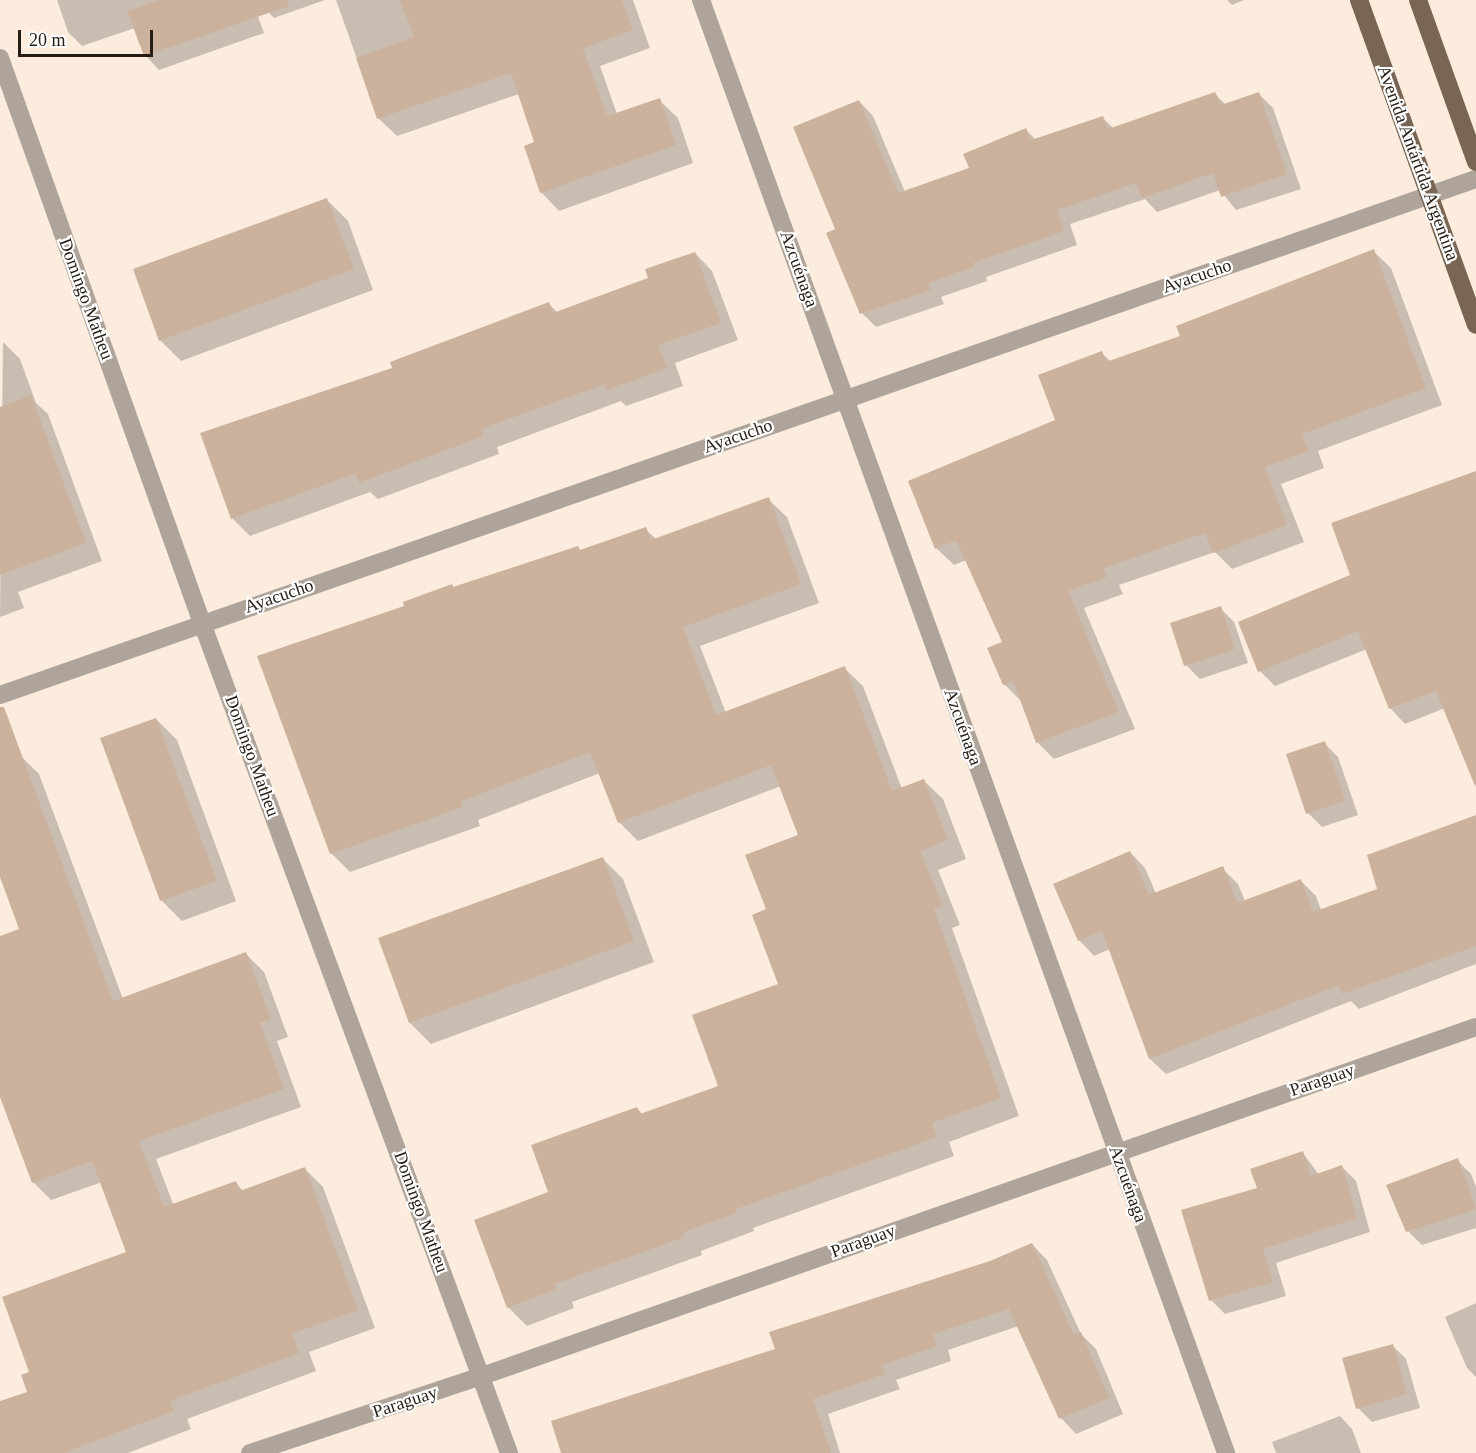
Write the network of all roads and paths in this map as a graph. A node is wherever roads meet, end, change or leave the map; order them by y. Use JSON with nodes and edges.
{"nodes":[{"id":1,"x":701,"y":0,"type":"edge"},
{"id":2,"x":1359,"y":0,"type":"edge"},
{"id":3,"x":1418,"y":0,"type":"edge"},
{"id":4,"x":0,"y":58,"type":"edge"},
{"id":5,"x":1476,"y":162,"type":"edge"},
{"id":6,"x":1476,"y":179,"type":"edge"},
{"id":7,"x":1429,"y":195,"type":"junction"},
{"id":8,"x":1476,"y":325,"type":"edge"},
{"id":9,"x":845,"y":398,"type":"junction"},
{"id":10,"x":202,"y":622,"type":"junction"},
{"id":11,"x":0,"y":695,"type":"edge"},
{"id":12,"x":1476,"y":1027,"type":"edge"},
{"id":13,"x":1116,"y":1151,"type":"junction"},
{"id":14,"x":482,"y":1376,"type":"junction"},
{"id":15,"x":250,"y":1453,"type":"edge"},
{"id":16,"x":509,"y":1453,"type":"edge"},
{"id":17,"x":1226,"y":1453,"type":"edge"}],
"edges":[{"from":1,"to":9,"type":"street","name":"Azcuénaga"},
{"from":2,"to":7,"type":"main road","name":"Avenida Antártida Argentina"},
{"from":3,"to":5,"type":"main road"},
{"from":4,"to":10,"type":"street","name":"Domingo Matheu"},
{"from":6,"to":7,"type":"street","name":"Ayacucho"},
{"from":7,"to":8,"type":"main road","name":"Avenida Antártida Argentina"},
{"from":7,"to":9,"type":"street","name":"Ayacucho"},
{"from":9,"to":10,"type":"street","name":"Ayacucho"},
{"from":9,"to":13,"type":"street","name":"Azcuénaga"},
{"from":10,"to":11,"type":"street","name":"Ayacucho"},
{"from":10,"to":14,"type":"street","name":"Domingo Matheu"},
{"from":12,"to":13,"type":"street","name":"Paraguay"},
{"from":13,"to":14,"type":"street","name":"Paraguay"},
{"from":13,"to":17,"type":"street","name":"Azcuénaga"},
{"from":14,"to":15,"type":"street","name":"Paraguay"},
{"from":14,"to":16,"type":"street","name":"Domingo Matheu"}]}
